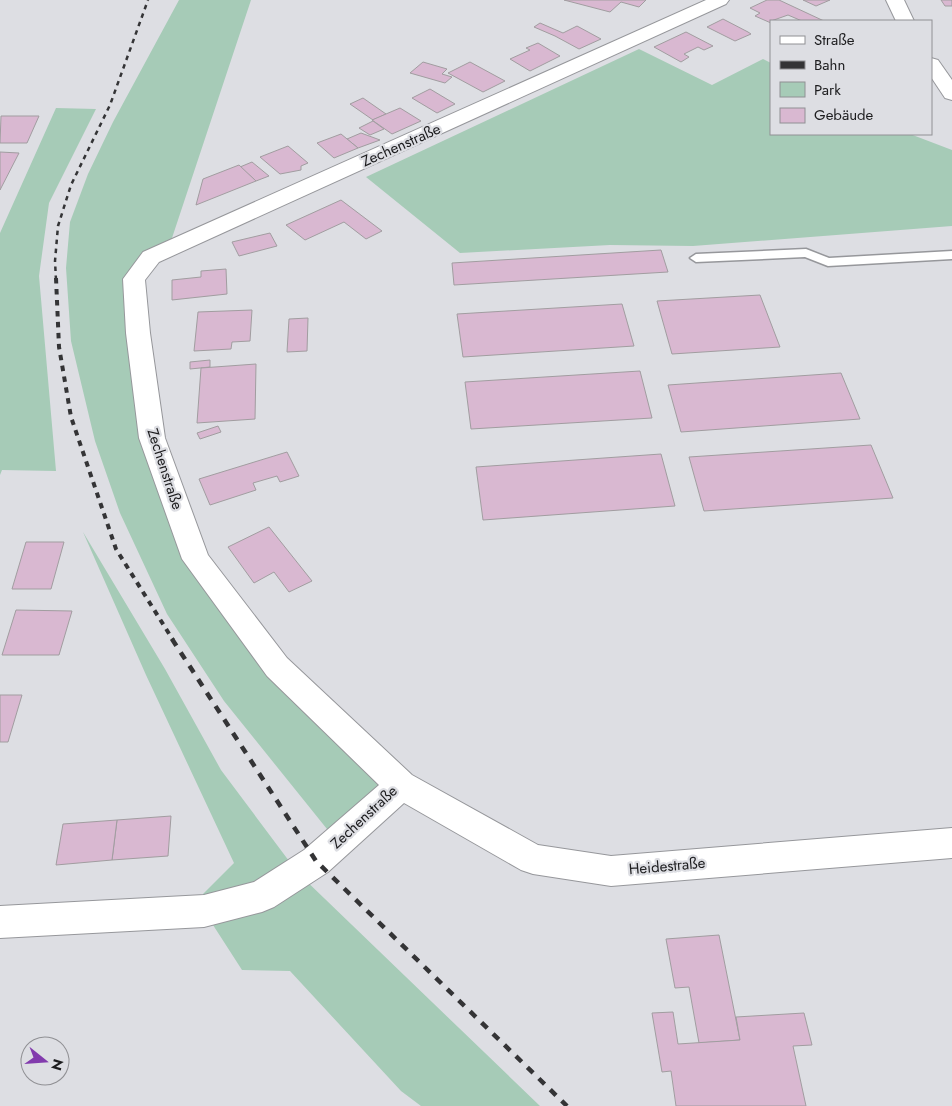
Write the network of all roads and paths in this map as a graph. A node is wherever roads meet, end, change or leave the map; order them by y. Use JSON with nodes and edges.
{"nodes":[{"id":1,"x":720,"y":0,"type":"edge"},
{"id":2,"x":895,"y":0,"type":"edge"},
{"id":3,"x":905,"y":20,"type":"edge"},
{"id":4,"x":932,"y":65,"type":"edge"},
{"id":5,"x":952,"y":94,"type":"edge"},
{"id":6,"x":952,"y":255,"type":"edge"},
{"id":7,"x":696,"y":258,"type":"dead end"},
{"id":8,"x":401,"y":785,"type":"junction"},
{"id":9,"x":952,"y":843,"type":"edge"},
{"id":10,"x":0,"y":922,"type":"edge"}],
"edges":[{"from":1,"to":8,"type":"street","name":"Zechenstraße"},
{"from":2,"to":3,"type":"street"},
{"from":4,"to":5,"type":"street"},
{"from":6,"to":7,"type":"lane"},
{"from":8,"to":9,"type":"street","name":"Heidestraße"},
{"from":8,"to":10,"type":"street","name":"Zechenstraße"}]}
